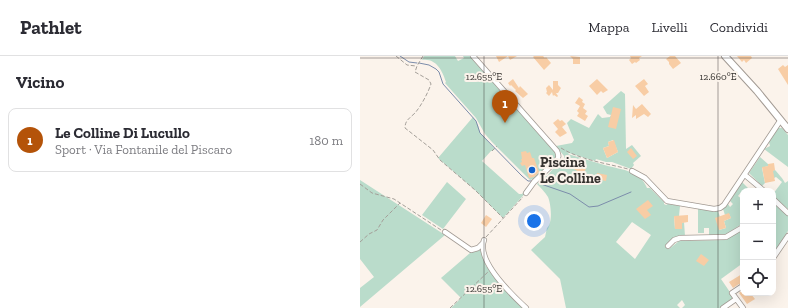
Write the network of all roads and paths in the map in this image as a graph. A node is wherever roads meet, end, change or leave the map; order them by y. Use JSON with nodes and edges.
{"nodes":[{"id":1,"x":396,"y":56,"type":"edge"},
{"id":2,"x":423,"y":56,"type":"edge"},
{"id":3,"x":473,"y":56,"type":"edge"},
{"id":4,"x":725,"y":56,"type":"edge"},
{"id":5,"x":417,"y":66,"type":"junction"},
{"id":6,"x":780,"y":121,"type":"junction"},
{"id":7,"x":788,"y":130,"type":"edge"},
{"id":8,"x":497,"y":147,"type":"dead end"},
{"id":9,"x":556,"y":150,"type":"junction"},
{"id":10,"x":492,"y":152,"type":"dead end"},
{"id":11,"x":632,"y":171,"type":"joint"},
{"id":12,"x":745,"y":174,"type":"junction"},
{"id":13,"x":360,"y":184,"type":"edge"},
{"id":14,"x":761,"y":188,"type":"edge"},
{"id":15,"x":527,"y":190,"type":"joint"},
{"id":16,"x":400,"y":203,"type":"junction"},
{"id":17,"x":776,"y":203,"type":"edge"},
{"id":18,"x":788,"y":213,"type":"edge"},
{"id":19,"x":503,"y":218,"type":"junction"},
{"id":20,"x":740,"y":229,"type":"edge"},
{"id":21,"x":445,"y":232,"type":"joint"},
{"id":22,"x":788,"y":236,"type":"edge"},
{"id":23,"x":360,"y":241,"type":"edge"},
{"id":24,"x":483,"y":241,"type":"junction"},
{"id":25,"x":668,"y":246,"type":"dead end"},
{"id":26,"x":776,"y":254,"type":"edge"},
{"id":27,"x":491,"y":269,"type":"junction"},
{"id":28,"x":740,"y":288,"type":"edge"},
{"id":29,"x":736,"y":299,"type":"junction"},
{"id":30,"x":450,"y":308,"type":"edge"},
{"id":31,"x":526,"y":308,"type":"edge"},
{"id":32,"x":723,"y":308,"type":"edge"},
{"id":33,"x":743,"y":308,"type":"edge"}],
"edges":[{"from":1,"to":5,"type":"path"},
{"from":2,"to":5,"type":"path"},
{"from":3,"to":9,"type":"street"},
{"from":4,"to":6,"type":"main road"},
{"from":5,"to":19,"type":"path"},
{"from":6,"to":7,"type":"main road"},
{"from":6,"to":12,"type":"street"},
{"from":8,"to":10,"type":"path"},
{"from":9,"to":11,"type":"path"},
{"from":9,"to":15,"type":"street"},
{"from":11,"to":12,"type":"street"},
{"from":12,"to":14,"type":"street"},
{"from":13,"to":16,"type":"path"},
{"from":15,"to":19,"type":"path"},
{"from":16,"to":21,"type":"path"},
{"from":16,"to":23,"type":"path"},
{"from":17,"to":18,"type":"street"},
{"from":19,"to":24,"type":"path"},
{"from":20,"to":25,"type":"street"},
{"from":21,"to":24,"type":"street"},
{"from":22,"to":26,"type":"street"},
{"from":24,"to":27,"type":"street"},
{"from":27,"to":30,"type":"path"},
{"from":27,"to":31,"type":"street"},
{"from":28,"to":29,"type":"street"},
{"from":29,"to":32,"type":"street"},
{"from":29,"to":33,"type":"street"}]}
